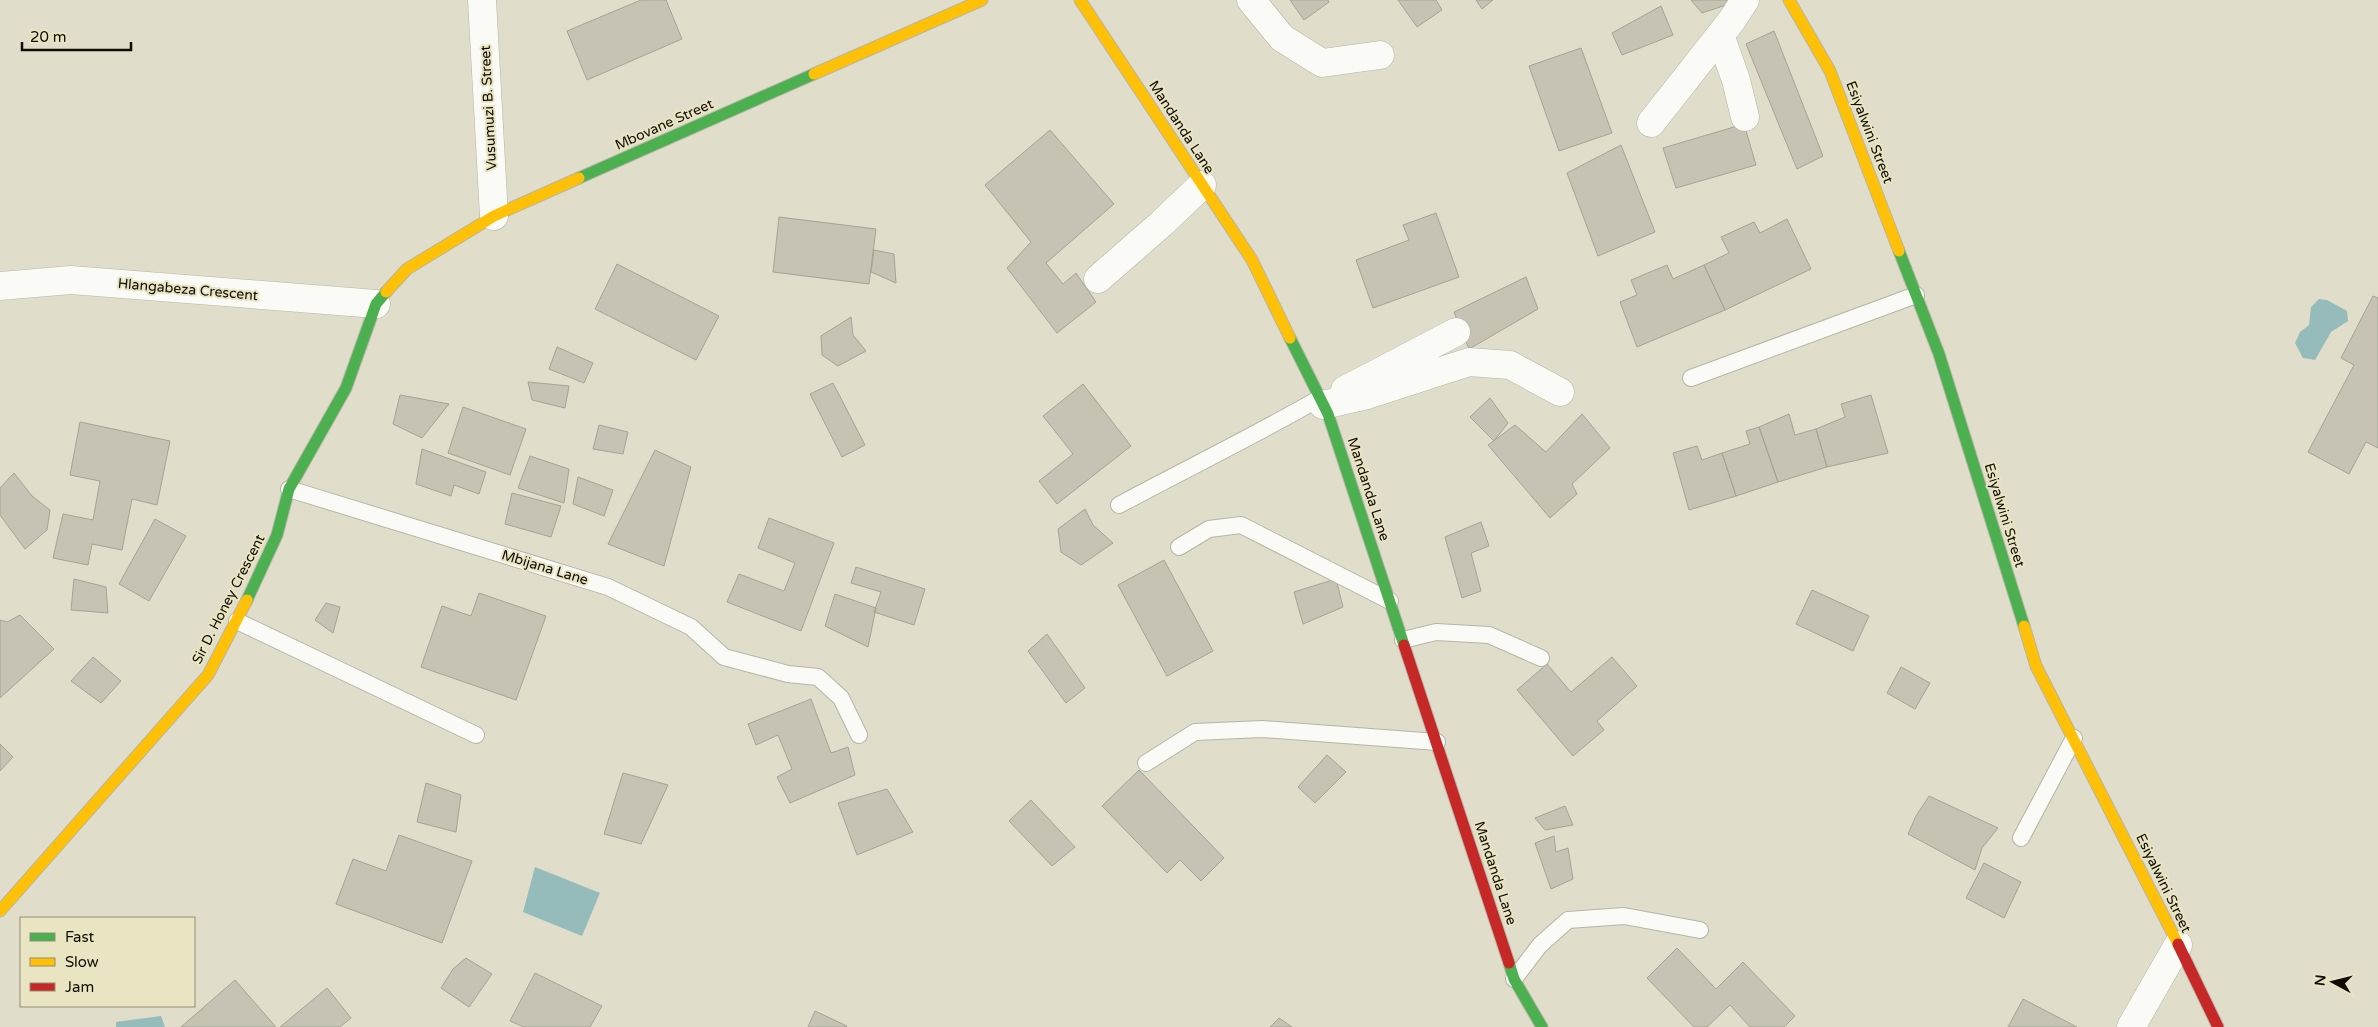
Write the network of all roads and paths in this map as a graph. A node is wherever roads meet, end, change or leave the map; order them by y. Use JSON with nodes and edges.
{"nodes":[{"id":1,"x":482,"y":0,"type":"edge"},
{"id":2,"x":982,"y":0,"type":"edge"},
{"id":3,"x":1080,"y":0,"type":"edge"},
{"id":4,"x":1251,"y":0,"type":"edge"},
{"id":5,"x":1745,"y":0,"type":"edge"},
{"id":6,"x":1789,"y":0,"type":"edge"},
{"id":7,"x":1720,"y":35,"type":"junction"},
{"id":8,"x":1380,"y":55,"type":"dead end"},
{"id":9,"x":1745,"y":118,"type":"dead end"},
{"id":10,"x":1651,"y":123,"type":"dead end"},
{"id":11,"x":1202,"y":184,"type":"junction"},
{"id":12,"x":494,"y":216,"type":"junction"},
{"id":13,"x":1098,"y":279,"type":"dead end"},
{"id":14,"x":0,"y":286,"type":"edge"},
{"id":15,"x":1916,"y":295,"type":"junction"},
{"id":16,"x":376,"y":304,"type":"junction"},
{"id":17,"x":1456,"y":332,"type":"dead end"},
{"id":18,"x":1691,"y":378,"type":"dead end"},
{"id":19,"x":1560,"y":392,"type":"dead end"},
{"id":20,"x":1321,"y":401,"type":"junction"},
{"id":21,"x":289,"y":488,"type":"junction"},
{"id":22,"x":1119,"y":505,"type":"dead end"},
{"id":23,"x":1179,"y":547,"type":"dead end"},
{"id":24,"x":1390,"y":601,"type":"junction"},
{"id":25,"x":237,"y":621,"type":"junction"},
{"id":26,"x":1403,"y":640,"type":"junction"},
{"id":27,"x":1541,"y":658,"type":"dead end"},
{"id":28,"x":476,"y":735,"type":"dead end"},
{"id":29,"x":859,"y":735,"type":"dead end"},
{"id":30,"x":2074,"y":738,"type":"junction"},
{"id":31,"x":1437,"y":742,"type":"junction"},
{"id":32,"x":1146,"y":762,"type":"dead end"},
{"id":33,"x":2021,"y":838,"type":"dead end"},
{"id":34,"x":0,"y":911,"type":"edge"},
{"id":35,"x":1700,"y":930,"type":"dead end"},
{"id":36,"x":2178,"y":946,"type":"junction"},
{"id":37,"x":1514,"y":979,"type":"junction"},
{"id":38,"x":1542,"y":1027,"type":"edge"},
{"id":39,"x":2131,"y":1027,"type":"edge"},
{"id":40,"x":2218,"y":1027,"type":"edge"}],
"edges":[{"from":1,"to":12,"type":"street","name":"Vusumuzi B. Street"},
{"from":2,"to":12,"type":"street","name":"Mbovane Street"},
{"from":3,"to":11,"type":"street","name":"Mandanda Lane"},
{"from":4,"to":8,"type":"street"},
{"from":5,"to":7,"type":"street"},
{"from":6,"to":15,"type":"street","name":"Esiyalwini Street"},
{"from":7,"to":9,"type":"street"},
{"from":7,"to":10,"type":"street"},
{"from":11,"to":13,"type":"street"},
{"from":11,"to":20,"type":"street","name":"Mandanda Lane"},
{"from":12,"to":16,"type":"street","name":"Mbovane Street"},
{"from":14,"to":16,"type":"street","name":"Hlangabeza Crescent"},
{"from":15,"to":18,"type":"lane"},
{"from":15,"to":30,"type":"street","name":"Esiyalwini Street"},
{"from":16,"to":21,"type":"street","name":"Sir D. Honey Crescent"},
{"from":17,"to":20,"type":"street"},
{"from":19,"to":20,"type":"street"},
{"from":20,"to":22,"type":"lane"},
{"from":20,"to":24,"type":"street","name":"Mandanda Lane"},
{"from":21,"to":25,"type":"street","name":"Sir D. Honey Crescent"},
{"from":21,"to":29,"type":"lane","name":"Mbijana Lane"},
{"from":23,"to":24,"type":"lane"},
{"from":24,"to":26,"type":"street","name":"Mandanda Lane"},
{"from":25,"to":28,"type":"lane"},
{"from":25,"to":34,"type":"street","name":"Sir D. Honey Crescent"},
{"from":26,"to":27,"type":"lane"},
{"from":26,"to":31,"type":"street","name":"Mandanda Lane"},
{"from":30,"to":33,"type":"lane"},
{"from":30,"to":36,"type":"street","name":"Esiyalwini Street"},
{"from":31,"to":32,"type":"lane"},
{"from":31,"to":37,"type":"street","name":"Mandanda Lane"},
{"from":35,"to":37,"type":"lane"},
{"from":36,"to":39,"type":"street"},
{"from":36,"to":40,"type":"street","name":"Esiyalwini Street"},
{"from":37,"to":38,"type":"street","name":"Mandanda Lane"}]}
